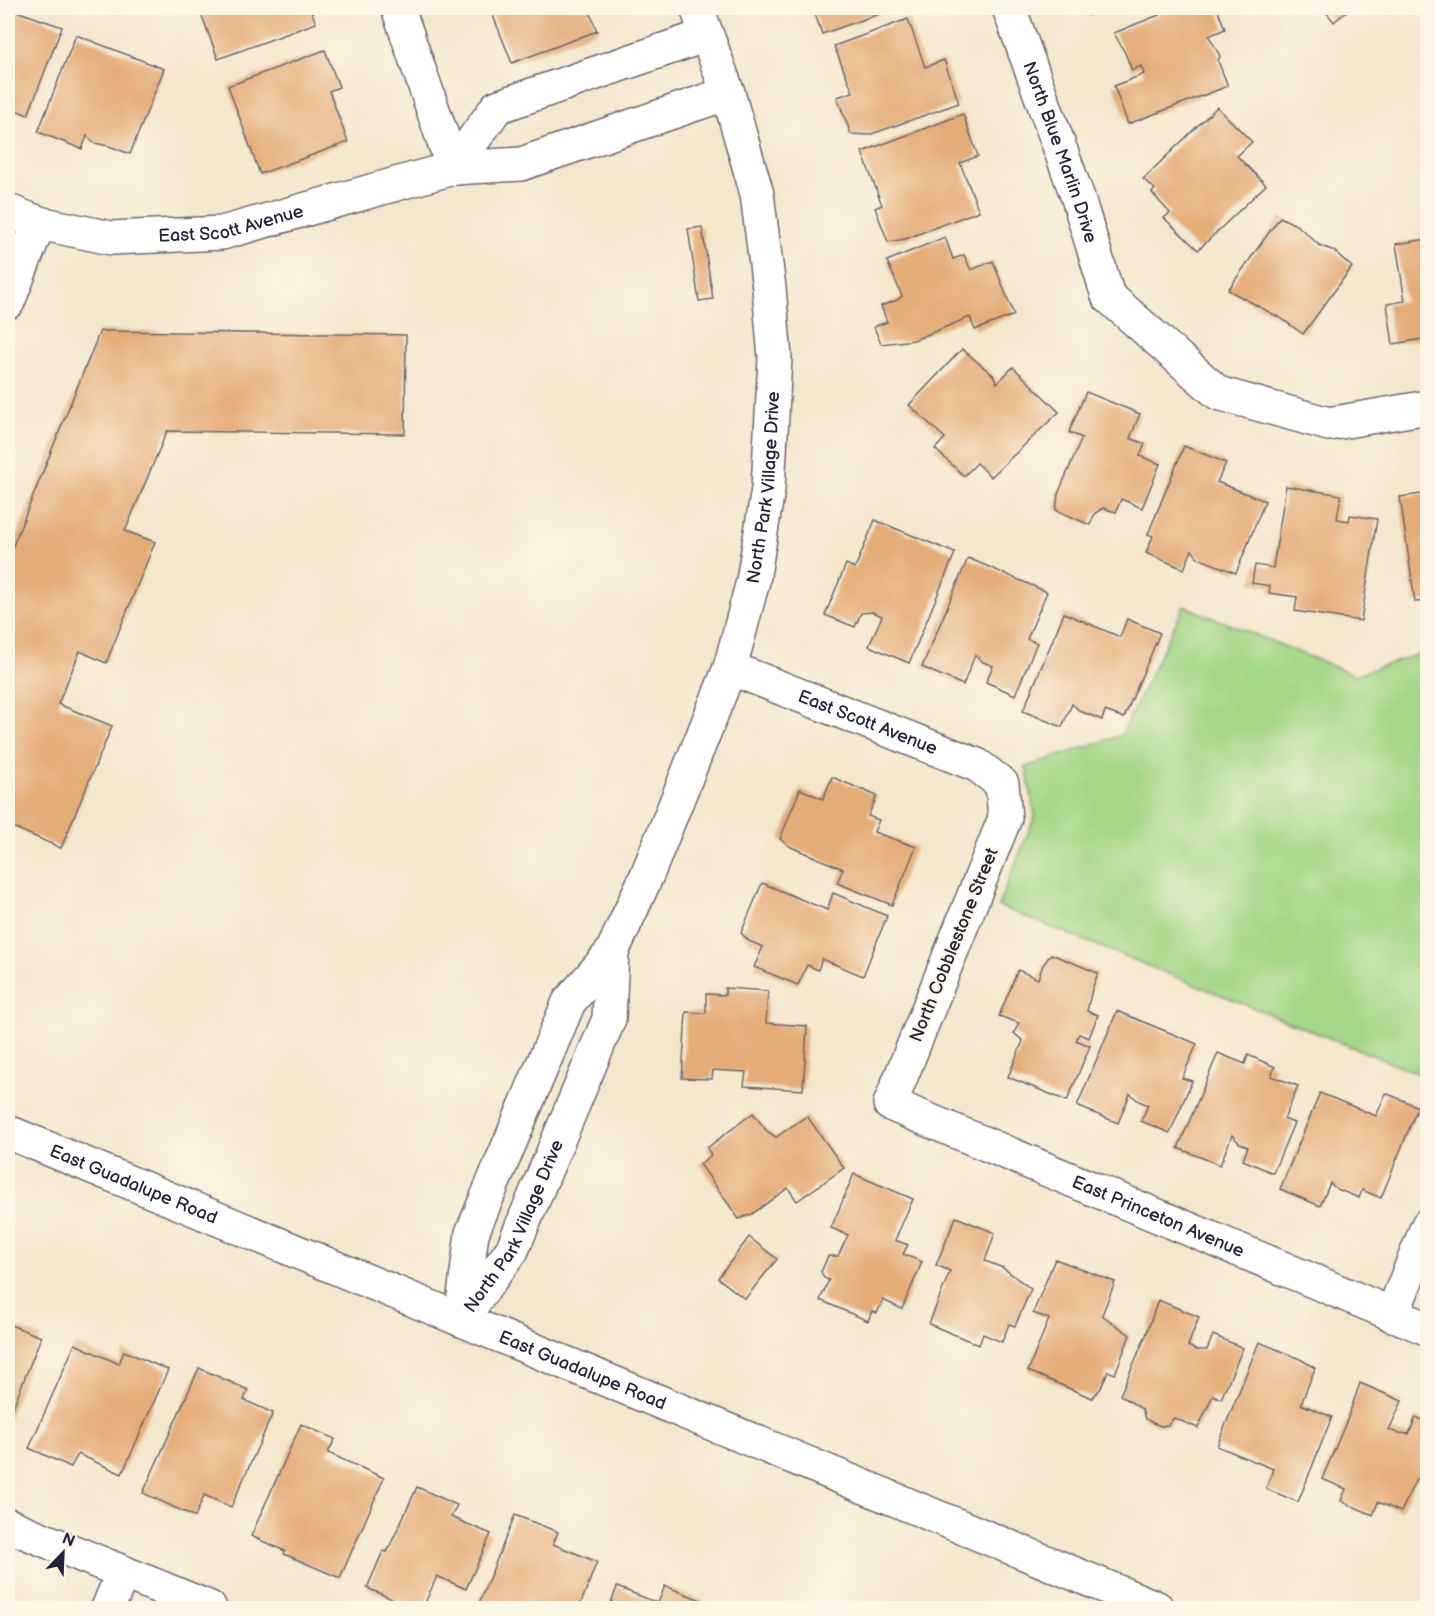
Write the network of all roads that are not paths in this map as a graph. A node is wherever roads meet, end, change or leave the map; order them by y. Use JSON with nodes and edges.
{"nodes":[{"id":1,"x":398,"y":8,"type":"edge"},
{"id":2,"x":1009,"y":8,"type":"edge"},
{"id":3,"x":702,"y":21,"type":"edge"},
{"id":4,"x":728,"y":93,"type":"junction"},
{"id":5,"x":453,"y":168,"type":"junction"},
{"id":6,"x":8,"y":211,"type":"edge"},
{"id":7,"x":39,"y":223,"type":"junction"},
{"id":8,"x":8,"y":302,"type":"edge"},
{"id":9,"x":1428,"y":407,"type":"edge"},
{"id":10,"x":730,"y":668,"type":"junction"},
{"id":11,"x":1002,"y":784,"type":"joint"},
{"id":12,"x":612,"y":952,"type":"junction"},
{"id":13,"x":890,"y":1104,"type":"joint"},
{"id":14,"x":8,"y":1132,"type":"edge"},
{"id":15,"x":1428,"y":1225,"type":"edge"},
{"id":16,"x":1392,"y":1315,"type":"junction"},
{"id":17,"x":461,"y":1320,"type":"junction"},
{"id":18,"x":1428,"y":1329,"type":"edge"},
{"id":19,"x":8,"y":1525,"type":"edge"},
{"id":20,"x":123,"y":1572,"type":"junction"},
{"id":21,"x":108,"y":1608,"type":"edge"},
{"id":22,"x":210,"y":1608,"type":"edge"},
{"id":23,"x":1157,"y":1608,"type":"edge"}],
"edges":[{"from":1,"to":5,"type":"street"},
{"from":2,"to":9,"type":"street","name":"North Blue Marlin Drive"},
{"from":3,"to":4,"type":"street","name":"North Park Village Drive"},
{"from":3,"to":5,"type":"street"},
{"from":4,"to":5,"type":"street","name":"East Scott Avenue"},
{"from":4,"to":10,"type":"street","name":"North Park Village Drive"},
{"from":5,"to":7,"type":"street","name":"East Scott Avenue"},
{"from":6,"to":7,"type":"street","name":"East Scott Avenue"},
{"from":7,"to":8,"type":"street"},
{"from":10,"to":11,"type":"street","name":"East Scott Avenue"},
{"from":10,"to":12,"type":"street","name":"North Park Village Drive"},
{"from":11,"to":13,"type":"street","name":"North Cobblestone Street"},
{"from":12,"to":17,"type":"street","name":"North Park Village Drive"},
{"from":12,"to":17,"type":"street","name":"North Park Village Drive"},
{"from":13,"to":16,"type":"street","name":"East Princeton Avenue"},
{"from":14,"to":17,"type":"street","name":"East Guadalupe Road"},
{"from":15,"to":16,"type":"street"},
{"from":16,"to":18,"type":"street","name":"East Princeton Avenue"},
{"from":17,"to":23,"type":"street","name":"East Guadalupe Road"},
{"from":19,"to":20,"type":"street"},
{"from":20,"to":21,"type":"street"},
{"from":20,"to":22,"type":"street"}]}
